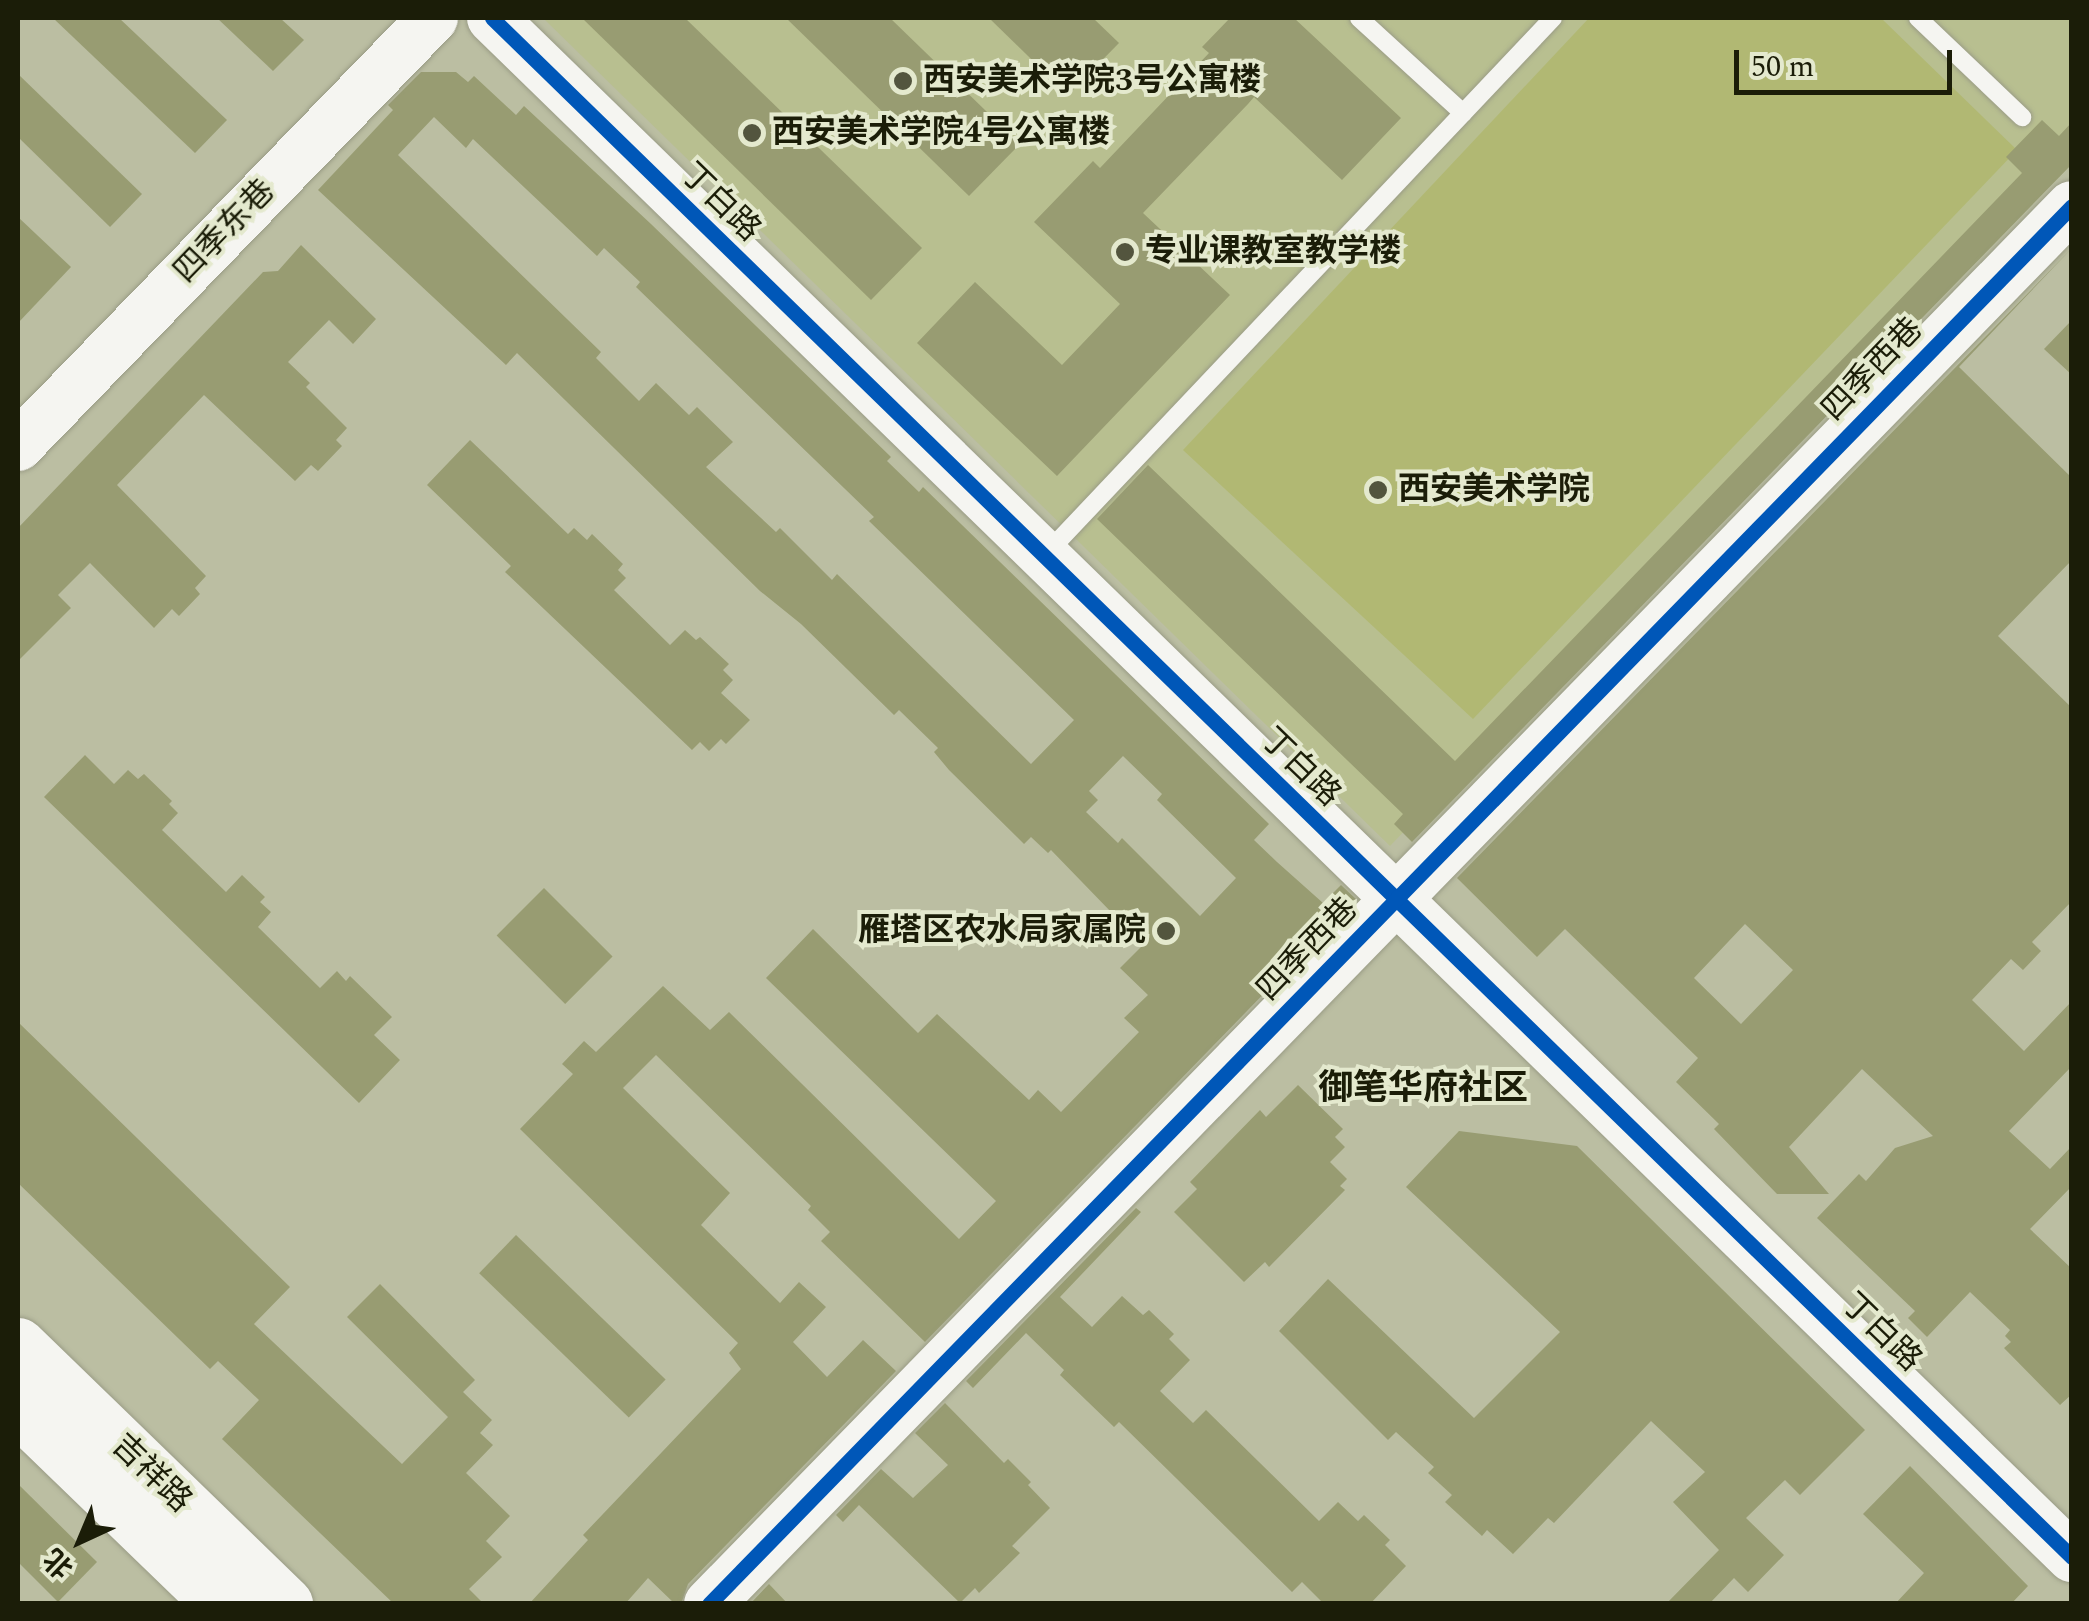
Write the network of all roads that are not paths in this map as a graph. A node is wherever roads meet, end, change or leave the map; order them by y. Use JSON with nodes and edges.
{"nodes":[{"id":1,"x":432,"y":18,"type":"edge"},
{"id":2,"x":1359,"y":18,"type":"edge"},
{"id":3,"x":1553,"y":18,"type":"edge"},
{"id":4,"x":1918,"y":18,"type":"edge"},
{"id":5,"x":505,"y":22,"type":"edge"},
{"id":6,"x":1463,"y":113,"type":"junction"},
{"id":7,"x":2022,"y":117,"type":"dead end"},
{"id":8,"x":2072,"y":206,"type":"edge"},
{"id":9,"x":18,"y":446,"type":"edge"},
{"id":10,"x":1042,"y":557,"type":"junction"},
{"id":11,"x":1396,"y":900,"type":"junction"},
{"id":12,"x":18,"y":1345,"type":"edge"},
{"id":13,"x":18,"y":1408,"type":"edge"},
{"id":14,"x":2072,"y":1557,"type":"edge"},
{"id":15,"x":221,"y":1604,"type":"edge"},
{"id":16,"x":285,"y":1604,"type":"edge"},
{"id":17,"x":709,"y":1604,"type":"edge"}],
"edges":[{"from":1,"to":9,"type":"street","name":"四季东巷"},
{"from":2,"to":6,"type":"lane"},
{"from":3,"to":6,"type":"lane"},
{"from":4,"to":7,"type":"lane"},
{"from":5,"to":10,"type":"street","name":"丁白路"},
{"from":6,"to":10,"type":"lane"},
{"from":8,"to":11,"type":"street","name":"四季西巷"},
{"from":10,"to":11,"type":"street","name":"丁白路"},
{"from":11,"to":14,"type":"street","name":"丁白路"},
{"from":11,"to":17,"type":"street","name":"四季西巷"},
{"from":12,"to":16,"type":"main road","name":"吉祥路"},
{"from":13,"to":15,"type":"main road","name":"吉祥路"}]}
